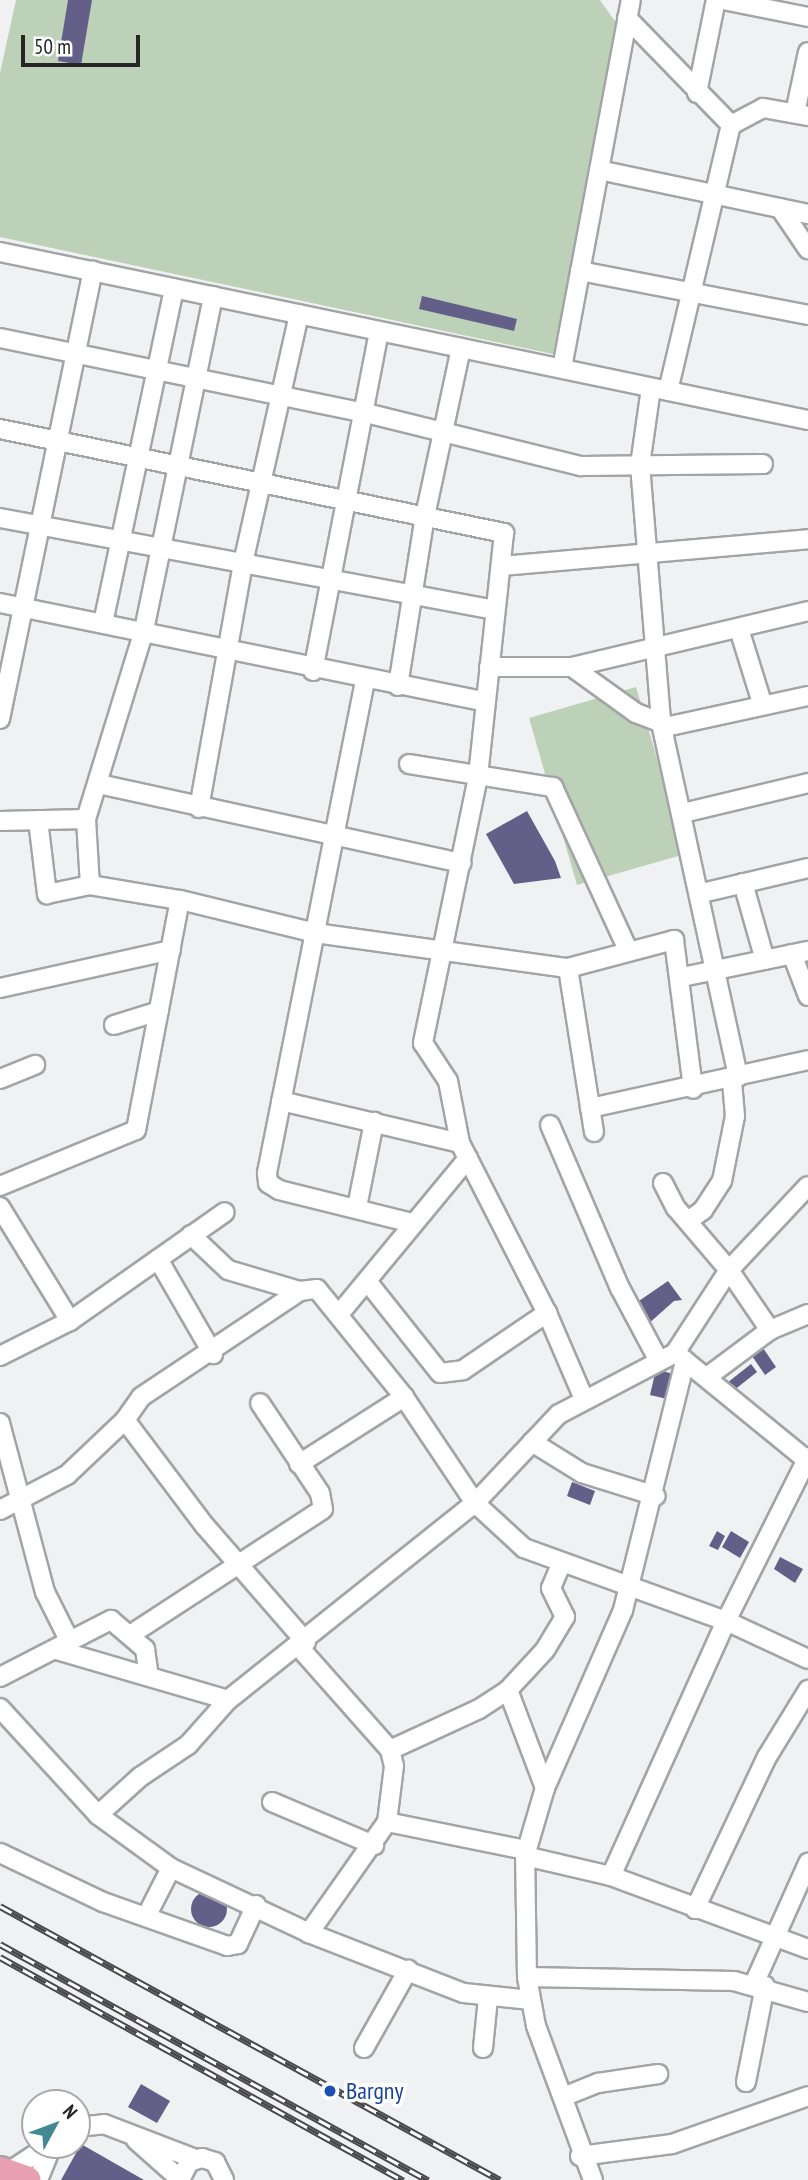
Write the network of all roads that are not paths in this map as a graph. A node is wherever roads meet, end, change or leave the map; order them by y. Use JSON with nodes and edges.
{"nodes":[{"id":1,"x":631,"y":0,"type":"edge"},
{"id":2,"x":716,"y":0,"type":"edge"},
{"id":3,"x":723,"y":0,"type":"edge"},
{"id":4,"x":808,"y":17,"type":"edge"},
{"id":5,"x":627,"y":18,"type":"junction"},
{"id":6,"x":808,"y":52,"type":"edge"},
{"id":7,"x":698,"y":93,"type":"junction"},
{"id":8,"x":802,"y":115,"type":"edge"},
{"id":9,"x":731,"y":125,"type":"junction"},
{"id":10,"x":599,"y":170,"type":"junction"},
{"id":11,"x":711,"y":194,"type":"junction"},
{"id":12,"x":780,"y":208,"type":"junction"},
{"id":13,"x":808,"y":214,"type":"edge"},
{"id":14,"x":808,"y":249,"type":"edge"},
{"id":15,"x":0,"y":252,"type":"edge"},
{"id":16,"x":93,"y":271,"type":"junction"},
{"id":17,"x":580,"y":271,"type":"junction"},
{"id":18,"x":174,"y":288,"type":"junction"},
{"id":19,"x":689,"y":293,"type":"junction"},
{"id":20,"x":213,"y":296,"type":"junction"},
{"id":21,"x":299,"y":314,"type":"junction"},
{"id":22,"x":808,"y":316,"type":"edge"},
{"id":23,"x":379,"y":331,"type":"junction"},
{"id":24,"x":0,"y":338,"type":"edge"},
{"id":25,"x":461,"y":348,"type":"junction"},
{"id":26,"x":76,"y":354,"type":"junction"},
{"id":27,"x":562,"y":368,"type":"junction"},
{"id":28,"x":158,"y":370,"type":"junction"},
{"id":29,"x":196,"y":378,"type":"junction"},
{"id":30,"x":660,"y":389,"type":"junction"},
{"id":31,"x":280,"y":395,"type":"junction"},
{"id":32,"x":362,"y":412,"type":"junction"},
{"id":33,"x":808,"y":420,"type":"edge"},
{"id":34,"x":0,"y":429,"type":"edge"},
{"id":35,"x":445,"y":433,"type":"junction"},
{"id":36,"x":57,"y":441,"type":"junction"},
{"id":37,"x":140,"y":457,"type":"junction"},
{"id":38,"x":763,"y":464,"type":"dead end"},
{"id":39,"x":640,"y":465,"type":"junction"},
{"id":40,"x":178,"y":466,"type":"junction"},
{"id":41,"x":261,"y":482,"type":"junction"},
{"id":42,"x":343,"y":499,"type":"junction"},
{"id":43,"x":425,"y":516,"type":"junction"},
{"id":44,"x":0,"y":518,"type":"edge"},
{"id":45,"x":39,"y":526,"type":"junction"},
{"id":46,"x":808,"y":539,"type":"edge"},
{"id":47,"x":123,"y":541,"type":"junction"},
{"id":48,"x":161,"y":549,"type":"junction"},
{"id":49,"x":650,"y":551,"type":"junction"},
{"id":50,"x":243,"y":564,"type":"junction"},
{"id":51,"x":502,"y":566,"type":"junction"},
{"id":52,"x":329,"y":580,"type":"junction"},
{"id":53,"x":412,"y":598,"type":"junction"},
{"id":54,"x":0,"y":603,"type":"edge"},
{"id":55,"x":22,"y":607,"type":"junction"},
{"id":56,"x":495,"y":610,"type":"junction"},
{"id":57,"x":808,"y":611,"type":"edge"},
{"id":58,"x":103,"y":622,"type":"junction"},
{"id":59,"x":739,"y":629,"type":"junction"},
{"id":60,"x":144,"y":630,"type":"junction"},
{"id":61,"x":654,"y":649,"type":"junction"},
{"id":62,"x":230,"y":654,"type":"junction"},
{"id":63,"x":489,"y":667,"type":"junction"},
{"id":64,"x":572,"y":667,"type":"junction"},
{"id":65,"x":313,"y":671,"type":"junction"},
{"id":66,"x":365,"y":681,"type":"junction"},
{"id":67,"x":398,"y":686,"type":"junction"},
{"id":68,"x":2,"y":694,"type":"edge"},
{"id":69,"x":808,"y":696,"type":"edge"},
{"id":70,"x":485,"y":702,"type":"junction"},
{"id":71,"x":762,"y":703,"type":"junction"},
{"id":72,"x":0,"y":719,"type":"edge"},
{"id":73,"x":661,"y":723,"type":"junction"},
{"id":74,"x":409,"y":764,"type":"dead end"},
{"id":75,"x":478,"y":777,"type":"junction"},
{"id":76,"x":808,"y":783,"type":"edge"},
{"id":77,"x":99,"y":784,"type":"junction"},
{"id":78,"x":199,"y":808,"type":"junction"},
{"id":79,"x":683,"y":813,"type":"junction"},
{"id":80,"x":86,"y":819,"type":"junction"},
{"id":81,"x":38,"y":820,"type":"junction"},
{"id":82,"x":0,"y":821,"type":"edge"},
{"id":83,"x":334,"y":835,"type":"junction"},
{"id":84,"x":461,"y":863,"type":"junction"},
{"id":85,"x":808,"y":868,"type":"edge"},
{"id":86,"x":743,"y":883,"type":"junction"},
{"id":87,"x":90,"y":885,"type":"junction"},
{"id":88,"x":702,"y":893,"type":"junction"},
{"id":89,"x":180,"y":900,"type":"junction"},
{"id":90,"x":315,"y":933,"type":"junction"},
{"id":91,"x":171,"y":950,"type":"junction"},
{"id":92,"x":628,"y":950,"type":"junction"},
{"id":93,"x":442,"y":951,"type":"junction"},
{"id":94,"x":800,"y":953,"type":"edge"},
{"id":95,"x":765,"y":960,"type":"junction"},
{"id":96,"x":568,"y":968,"type":"junction"},
{"id":97,"x":719,"y":969,"type":"junction"},
{"id":98,"x":682,"y":977,"type":"junction"},
{"id":99,"x":0,"y":988,"type":"edge"},
{"id":100,"x":808,"y":996,"type":"edge"},
{"id":101,"x":159,"y":1011,"type":"junction"},
{"id":102,"x":114,"y":1025,"type":"dead end"},
{"id":103,"x":808,"y":1060,"type":"edge"},
{"id":104,"x":35,"y":1065,"type":"dead end"},
{"id":105,"x":735,"y":1077,"type":"junction"},
{"id":106,"x":0,"y":1079,"type":"edge"},
{"id":107,"x":693,"y":1088,"type":"junction"},
{"id":108,"x":281,"y":1101,"type":"junction"},
{"id":109,"x":590,"y":1108,"type":"junction"},
{"id":110,"x":374,"y":1122,"type":"junction"},
{"id":111,"x":550,"y":1125,"type":"dead end"},
{"id":112,"x":594,"y":1132,"type":"dead end"},
{"id":113,"x":464,"y":1151,"type":"junction"},
{"id":114,"x":663,"y":1184,"type":"dead end"},
{"id":115,"x":0,"y":1186,"type":"edge"},
{"id":116,"x":808,"y":1186,"type":"edge"},
{"id":117,"x":0,"y":1207,"type":"edge"},
{"id":118,"x":357,"y":1208,"type":"junction"},
{"id":119,"x":225,"y":1212,"type":"dead end"},
{"id":120,"x":688,"y":1221,"type":"junction"},
{"id":121,"x":412,"y":1223,"type":"junction"},
{"id":122,"x":191,"y":1235,"type":"junction"},
{"id":123,"x":158,"y":1259,"type":"junction"},
{"id":124,"x":730,"y":1270,"type":"junction"},
{"id":125,"x":367,"y":1281,"type":"junction"},
{"id":126,"x":300,"y":1291,"type":"junction"},
{"id":127,"x":547,"y":1313,"type":"junction"},
{"id":128,"x":340,"y":1314,"type":"junction"},
{"id":129,"x":808,"y":1314,"type":"edge"},
{"id":130,"x":70,"y":1321,"type":"junction"},
{"id":131,"x":770,"y":1330,"type":"junction"},
{"id":132,"x":213,"y":1354,"type":"junction"},
{"id":133,"x":0,"y":1356,"type":"edge"},
{"id":134,"x":673,"y":1358,"type":"junction"},
{"id":135,"x":707,"y":1377,"type":"junction"},
{"id":136,"x":404,"y":1397,"type":"junction"},
{"id":137,"x":584,"y":1399,"type":"junction"},
{"id":138,"x":260,"y":1403,"type":"dead end"},
{"id":139,"x":125,"y":1420,"type":"junction"},
{"id":140,"x":0,"y":1423,"type":"edge"},
{"id":141,"x":532,"y":1442,"type":"junction"},
{"id":142,"x":807,"y":1460,"type":"edge"},
{"id":143,"x":299,"y":1464,"type":"junction"},
{"id":144,"x":656,"y":1496,"type":"junction"},
{"id":145,"x":24,"y":1499,"type":"junction"},
{"id":146,"x":475,"y":1503,"type":"junction"},
{"id":147,"x":0,"y":1510,"type":"edge"},
{"id":148,"x":561,"y":1565,"type":"junction"},
{"id":149,"x":241,"y":1568,"type":"junction"},
{"id":150,"x":631,"y":1586,"type":"junction"},
{"id":151,"x":726,"y":1622,"type":"junction"},
{"id":152,"x":130,"y":1635,"type":"junction"},
{"id":153,"x":302,"y":1645,"type":"junction"},
{"id":154,"x":63,"y":1646,"type":"junction"},
{"id":155,"x":808,"y":1660,"type":"edge"},
{"id":156,"x":149,"y":1676,"type":"junction"},
{"id":157,"x":0,"y":1677,"type":"edge"},
{"id":158,"x":508,"y":1690,"type":"junction"},
{"id":159,"x":808,"y":1690,"type":"edge"},
{"id":160,"x":228,"y":1700,"type":"junction"},
{"id":161,"x":0,"y":1707,"type":"edge"},
{"id":162,"x":390,"y":1750,"type":"junction"},
{"id":163,"x":545,"y":1788,"type":"junction"},
{"id":164,"x":272,"y":1802,"type":"dead end"},
{"id":165,"x":98,"y":1815,"type":"junction"},
{"id":166,"x":387,"y":1822,"type":"junction"},
{"id":167,"x":374,"y":1845,"type":"junction"},
{"id":168,"x":0,"y":1853,"type":"edge"},
{"id":169,"x":526,"y":1853,"type":"junction"},
{"id":170,"x":808,"y":1863,"type":"edge"},
{"id":171,"x":171,"y":1868,"type":"junction"},
{"id":172,"x":611,"y":1876,"type":"junction"},
{"id":173,"x":256,"y":1905,"type":"junction"},
{"id":174,"x":695,"y":1909,"type":"junction"},
{"id":175,"x":146,"y":1917,"type":"junction"},
{"id":176,"x":309,"y":1933,"type":"junction"},
{"id":177,"x":773,"y":1936,"type":"junction"},
{"id":178,"x":808,"y":1949,"type":"edge"},
{"id":179,"x":408,"y":1970,"type":"junction"},
{"id":180,"x":527,"y":1977,"type":"junction"},
{"id":181,"x":760,"y":1985,"type":"junction"},
{"id":182,"x":488,"y":1998,"type":"junction"},
{"id":183,"x":531,"y":2000,"type":"junction"},
{"id":184,"x":808,"y":2001,"type":"edge"},
{"id":185,"x":364,"y":2048,"type":"dead end"},
{"id":186,"x":483,"y":2048,"type":"dead end"},
{"id":187,"x":659,"y":2074,"type":"dead end"},
{"id":188,"x":746,"y":2082,"type":"dead end"},
{"id":189,"x":808,"y":2096,"type":"edge"},
{"id":190,"x":563,"y":2097,"type":"junction"},
{"id":191,"x":91,"y":2125,"type":"edge"},
{"id":192,"x":128,"y":2133,"type":"junction"},
{"id":193,"x":580,"y":2156,"type":"junction"},
{"id":194,"x":32,"y":2159,"type":"edge"},
{"id":195,"x":45,"y":2159,"type":"edge"},
{"id":196,"x":195,"y":2159,"type":"junction"},
{"id":197,"x":12,"y":2174,"type":"edge"},
{"id":198,"x":180,"y":2179,"type":"edge"},
{"id":199,"x":38,"y":2180,"type":"edge"},
{"id":200,"x":224,"y":2180,"type":"edge"},
{"id":201,"x":593,"y":2180,"type":"edge"}],
"edges":[{"from":1,"to":5,"type":"street"},
{"from":2,"to":7,"type":"street"},
{"from":3,"to":4,"type":"street"},
{"from":5,"to":7,"type":"street"},
{"from":5,"to":10,"type":"street"},
{"from":6,"to":8,"type":"street"},
{"from":7,"to":9,"type":"street"},
{"from":8,"to":9,"type":"street"},
{"from":9,"to":11,"type":"street"},
{"from":10,"to":11,"type":"street"},
{"from":10,"to":17,"type":"street"},
{"from":11,"to":12,"type":"street"},
{"from":11,"to":19,"type":"street"},
{"from":12,"to":13,"type":"street"},
{"from":12,"to":14,"type":"street"},
{"from":15,"to":16,"type":"street"},
{"from":16,"to":18,"type":"street"},
{"from":16,"to":26,"type":"street"},
{"from":17,"to":19,"type":"street"},
{"from":17,"to":27,"type":"street"},
{"from":18,"to":20,"type":"street"},
{"from":18,"to":28,"type":"street"},
{"from":19,"to":22,"type":"street"},
{"from":19,"to":30,"type":"street"},
{"from":20,"to":21,"type":"street"},
{"from":20,"to":29,"type":"street"},
{"from":21,"to":23,"type":"street"},
{"from":21,"to":31,"type":"street"},
{"from":23,"to":25,"type":"street"},
{"from":23,"to":32,"type":"street"},
{"from":24,"to":26,"type":"street"},
{"from":25,"to":27,"type":"street"},
{"from":25,"to":35,"type":"street"},
{"from":26,"to":28,"type":"street"},
{"from":26,"to":36,"type":"street"},
{"from":27,"to":30,"type":"street"},
{"from":28,"to":29,"type":"street"},
{"from":28,"to":37,"type":"street"},
{"from":29,"to":31,"type":"street"},
{"from":29,"to":40,"type":"street"},
{"from":30,"to":33,"type":"street"},
{"from":30,"to":39,"type":"street"},
{"from":31,"to":32,"type":"street"},
{"from":31,"to":41,"type":"street"},
{"from":32,"to":35,"type":"street"},
{"from":32,"to":42,"type":"street"},
{"from":34,"to":36,"type":"street"},
{"from":35,"to":39,"type":"street"},
{"from":35,"to":43,"type":"street"},
{"from":36,"to":37,"type":"street"},
{"from":36,"to":45,"type":"street"},
{"from":37,"to":40,"type":"street"},
{"from":37,"to":47,"type":"street"},
{"from":38,"to":39,"type":"street"},
{"from":39,"to":49,"type":"street"},
{"from":40,"to":41,"type":"street"},
{"from":40,"to":48,"type":"street"},
{"from":41,"to":42,"type":"street"},
{"from":41,"to":50,"type":"street"},
{"from":42,"to":43,"type":"street"},
{"from":42,"to":52,"type":"street"},
{"from":43,"to":51,"type":"street"},
{"from":43,"to":53,"type":"street"},
{"from":44,"to":45,"type":"street"},
{"from":45,"to":47,"type":"street"},
{"from":45,"to":55,"type":"street"},
{"from":46,"to":49,"type":"street"},
{"from":47,"to":48,"type":"street"},
{"from":47,"to":58,"type":"street"},
{"from":48,"to":50,"type":"street"},
{"from":48,"to":60,"type":"street"},
{"from":49,"to":51,"type":"street"},
{"from":49,"to":61,"type":"street"},
{"from":50,"to":52,"type":"street"},
{"from":50,"to":62,"type":"street"},
{"from":51,"to":56,"type":"street"},
{"from":52,"to":53,"type":"street"},
{"from":52,"to":65,"type":"street"},
{"from":53,"to":56,"type":"street"},
{"from":53,"to":67,"type":"street"},
{"from":54,"to":55,"type":"street"},
{"from":55,"to":58,"type":"street"},
{"from":55,"to":68,"type":"street"},
{"from":56,"to":63,"type":"street"},
{"from":57,"to":59,"type":"street"},
{"from":58,"to":60,"type":"street"},
{"from":59,"to":61,"type":"street"},
{"from":59,"to":71,"type":"street"},
{"from":60,"to":62,"type":"street"},
{"from":60,"to":77,"type":"street"},
{"from":61,"to":64,"type":"street"},
{"from":61,"to":73,"type":"street"},
{"from":62,"to":65,"type":"street"},
{"from":62,"to":78,"type":"street"},
{"from":63,"to":64,"type":"street"},
{"from":63,"to":70,"type":"street"},
{"from":64,"to":73,"type":"street"},
{"from":65,"to":66,"type":"street"},
{"from":66,"to":67,"type":"street"},
{"from":66,"to":83,"type":"street"},
{"from":67,"to":70,"type":"street"},
{"from":68,"to":72,"type":"street"},
{"from":69,"to":71,"type":"street"},
{"from":70,"to":75,"type":"street"},
{"from":71,"to":73,"type":"street"},
{"from":73,"to":79,"type":"street"},
{"from":74,"to":75,"type":"street"},
{"from":75,"to":84,"type":"street"},
{"from":75,"to":92,"type":"street"},
{"from":76,"to":79,"type":"street"},
{"from":77,"to":78,"type":"street"},
{"from":77,"to":80,"type":"street"},
{"from":78,"to":83,"type":"street"},
{"from":79,"to":88,"type":"street"},
{"from":80,"to":81,"type":"street"},
{"from":80,"to":87,"type":"street"},
{"from":81,"to":82,"type":"street"},
{"from":81,"to":87,"type":"street"},
{"from":83,"to":84,"type":"street"},
{"from":83,"to":90,"type":"street"},
{"from":84,"to":93,"type":"street"},
{"from":85,"to":86,"type":"street"},
{"from":86,"to":88,"type":"street"},
{"from":86,"to":95,"type":"street"},
{"from":87,"to":89,"type":"street"},
{"from":88,"to":97,"type":"street"},
{"from":89,"to":90,"type":"street"},
{"from":89,"to":91,"type":"street"},
{"from":90,"to":93,"type":"street"},
{"from":90,"to":108,"type":"street"},
{"from":91,"to":99,"type":"street"},
{"from":91,"to":101,"type":"street"},
{"from":92,"to":96,"type":"street"},
{"from":92,"to":98,"type":"street"},
{"from":93,"to":96,"type":"street"},
{"from":93,"to":113,"type":"street"},
{"from":94,"to":95,"type":"street"},
{"from":94,"to":100,"type":"street"},
{"from":95,"to":97,"type":"street"},
{"from":96,"to":109,"type":"street"},
{"from":97,"to":98,"type":"street"},
{"from":97,"to":105,"type":"street"},
{"from":98,"to":107,"type":"street"},
{"from":101,"to":102,"type":"street"},
{"from":101,"to":115,"type":"street"},
{"from":103,"to":105,"type":"street"},
{"from":104,"to":106,"type":"street"},
{"from":105,"to":107,"type":"street"},
{"from":105,"to":120,"type":"street"},
{"from":107,"to":109,"type":"street"},
{"from":108,"to":110,"type":"street"},
{"from":108,"to":118,"type":"street"},
{"from":109,"to":112,"type":"street"},
{"from":110,"to":113,"type":"street"},
{"from":110,"to":118,"type":"street"},
{"from":111,"to":134,"type":"street"},
{"from":113,"to":121,"type":"street"},
{"from":113,"to":127,"type":"street"},
{"from":114,"to":120,"type":"street"},
{"from":116,"to":124,"type":"street"},
{"from":117,"to":130,"type":"street"},
{"from":118,"to":121,"type":"street"},
{"from":119,"to":122,"type":"street"},
{"from":120,"to":124,"type":"street"},
{"from":121,"to":125,"type":"street"},
{"from":122,"to":123,"type":"street"},
{"from":122,"to":126,"type":"street"},
{"from":123,"to":130,"type":"street"},
{"from":123,"to":132,"type":"street"},
{"from":124,"to":131,"type":"street"},
{"from":124,"to":134,"type":"street"},
{"from":125,"to":127,"type":"street"},
{"from":125,"to":128,"type":"street"},
{"from":126,"to":128,"type":"street"},
{"from":126,"to":132,"type":"street"},
{"from":127,"to":137,"type":"street"},
{"from":128,"to":136,"type":"street"},
{"from":129,"to":131,"type":"street"},
{"from":130,"to":133,"type":"street"},
{"from":131,"to":135,"type":"street"},
{"from":132,"to":139,"type":"street"},
{"from":134,"to":135,"type":"street"},
{"from":134,"to":137,"type":"street"},
{"from":134,"to":144,"type":"street"},
{"from":135,"to":142,"type":"street"},
{"from":136,"to":143,"type":"street"},
{"from":136,"to":146,"type":"street"},
{"from":137,"to":141,"type":"street"},
{"from":138,"to":143,"type":"street"},
{"from":139,"to":145,"type":"street"},
{"from":139,"to":149,"type":"street"},
{"from":140,"to":145,"type":"street"},
{"from":141,"to":144,"type":"street"},
{"from":141,"to":146,"type":"street"},
{"from":142,"to":151,"type":"street"},
{"from":143,"to":149,"type":"street"},
{"from":144,"to":150,"type":"street"},
{"from":145,"to":147,"type":"street"},
{"from":145,"to":154,"type":"street"},
{"from":146,"to":148,"type":"street"},
{"from":146,"to":153,"type":"street"},
{"from":148,"to":150,"type":"street"},
{"from":148,"to":158,"type":"street"},
{"from":149,"to":152,"type":"street"},
{"from":149,"to":153,"type":"street"},
{"from":150,"to":151,"type":"street"},
{"from":150,"to":163,"type":"street"},
{"from":151,"to":155,"type":"street"},
{"from":151,"to":172,"type":"street"},
{"from":152,"to":154,"type":"street"},
{"from":152,"to":156,"type":"street"},
{"from":153,"to":160,"type":"street"},
{"from":153,"to":162,"type":"street"},
{"from":154,"to":156,"type":"street"},
{"from":154,"to":157,"type":"street"},
{"from":156,"to":160,"type":"street"},
{"from":158,"to":162,"type":"street"},
{"from":158,"to":163,"type":"street"},
{"from":159,"to":174,"type":"street"},
{"from":160,"to":165,"type":"street"},
{"from":161,"to":165,"type":"street"},
{"from":162,"to":166,"type":"street"},
{"from":163,"to":169,"type":"street"},
{"from":164,"to":167,"type":"street"},
{"from":165,"to":171,"type":"street"},
{"from":166,"to":167,"type":"street"},
{"from":166,"to":169,"type":"street"},
{"from":167,"to":176,"type":"street"},
{"from":168,"to":175,"type":"street"},
{"from":169,"to":172,"type":"street"},
{"from":169,"to":180,"type":"street"},
{"from":170,"to":177,"type":"street"},
{"from":171,"to":173,"type":"street"},
{"from":171,"to":175,"type":"street"},
{"from":172,"to":174,"type":"street"},
{"from":173,"to":175,"type":"street"},
{"from":173,"to":176,"type":"street"},
{"from":174,"to":177,"type":"street"},
{"from":176,"to":179,"type":"street"},
{"from":177,"to":178,"type":"street"},
{"from":177,"to":181,"type":"street"},
{"from":179,"to":182,"type":"street"},
{"from":179,"to":185,"type":"street"},
{"from":180,"to":181,"type":"street"},
{"from":180,"to":183,"type":"street"},
{"from":181,"to":184,"type":"street"},
{"from":181,"to":188,"type":"street"},
{"from":182,"to":183,"type":"street"},
{"from":182,"to":186,"type":"street"},
{"from":183,"to":190,"type":"street"},
{"from":187,"to":190,"type":"street"},
{"from":189,"to":193,"type":"street"},
{"from":190,"to":193,"type":"street"},
{"from":191,"to":192,"type":"street"},
{"from":192,"to":196,"type":"street"},
{"from":192,"to":198,"type":"street"},
{"from":193,"to":201,"type":"street"},
{"from":194,"to":197,"type":"street"},
{"from":195,"to":199,"type":"street"},
{"from":196,"to":198,"type":"street"},
{"from":196,"to":200,"type":"street"}]}
